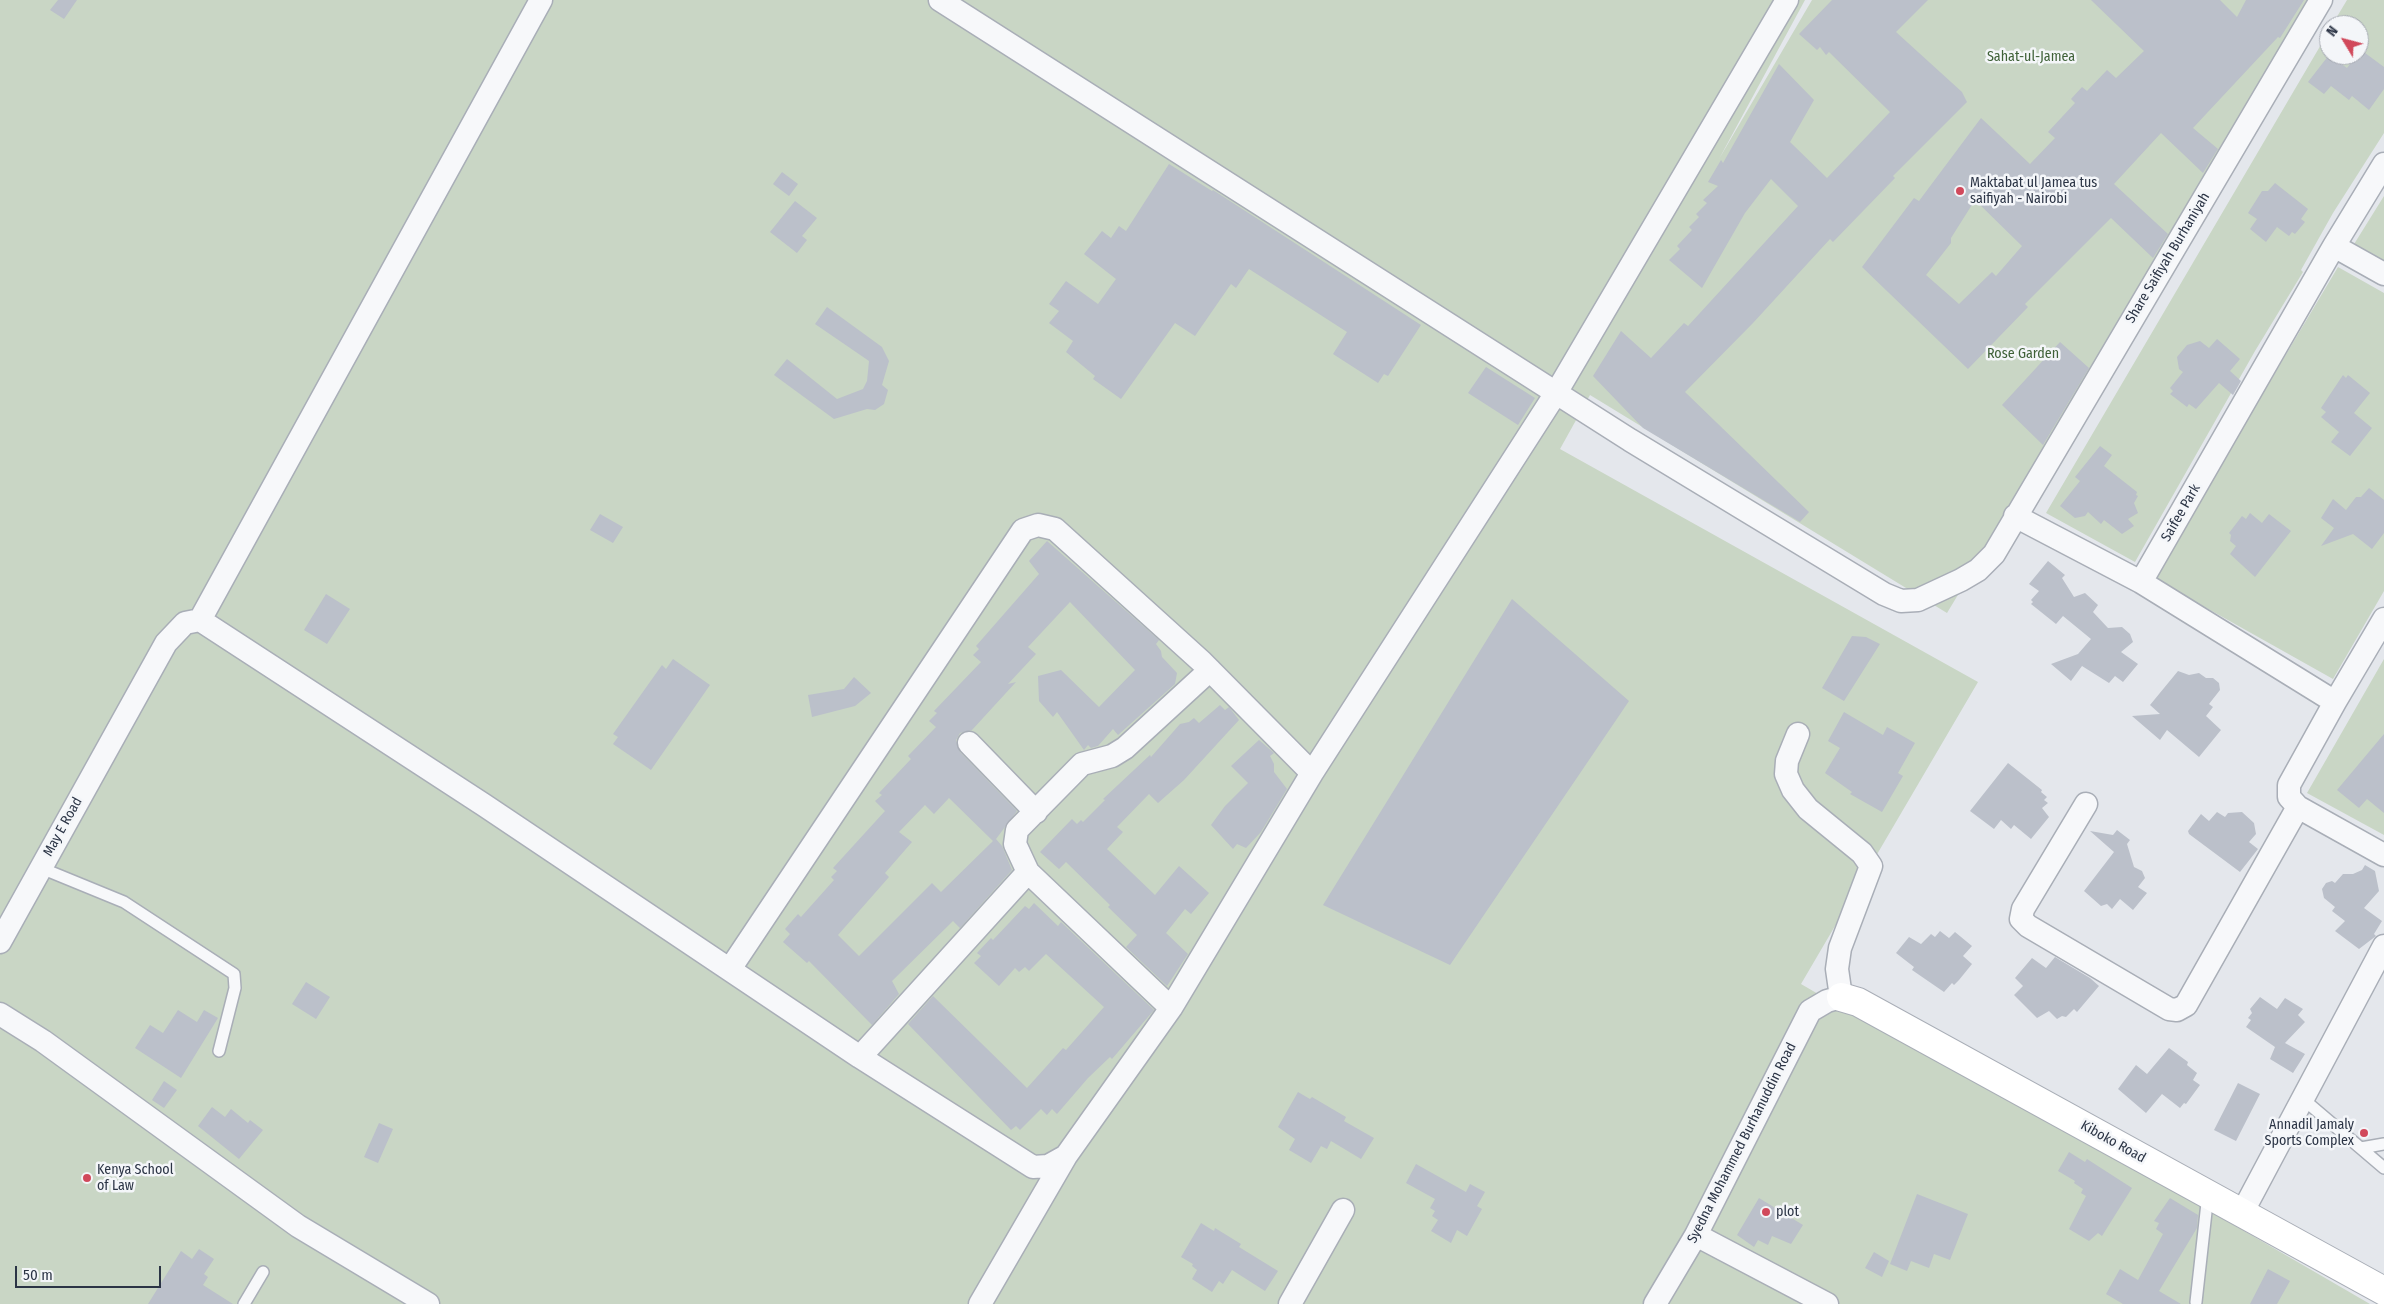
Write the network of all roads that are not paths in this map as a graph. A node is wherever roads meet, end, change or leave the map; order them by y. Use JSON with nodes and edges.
{"nodes":[{"id":1,"x":541,"y":0,"type":"edge"},
{"id":2,"x":940,"y":0,"type":"edge"},
{"id":3,"x":1787,"y":0,"type":"edge"},
{"id":4,"x":2321,"y":0,"type":"edge"},
{"id":5,"x":2384,"y":164,"type":"edge"},
{"id":6,"x":2334,"y":246,"type":"junction"},
{"id":7,"x":2384,"y":274,"type":"edge"},
{"id":8,"x":1556,"y":393,"type":"junction"},
{"id":9,"x":2015,"y":516,"type":"junction"},
{"id":10,"x":2141,"y":582,"type":"junction"},
{"id":11,"x":2384,"y":619,"type":"edge"},
{"id":12,"x":200,"y":620,"type":"junction"},
{"id":13,"x":1210,"y":670,"type":"junction"},
{"id":14,"x":2335,"y":702,"type":"junction"},
{"id":15,"x":1798,"y":734,"type":"dead end"},
{"id":16,"x":969,"y":743,"type":"dead end"},
{"id":17,"x":1312,"y":773,"type":"junction"},
{"id":18,"x":2086,"y":804,"type":"dead end"},
{"id":19,"x":2298,"y":807,"type":"junction"},
{"id":20,"x":1036,"y":812,"type":"junction"},
{"id":21,"x":2384,"y":856,"type":"edge"},
{"id":22,"x":41,"y":868,"type":"junction"},
{"id":23,"x":1028,"y":872,"type":"junction"},
{"id":24,"x":0,"y":942,"type":"edge"},
{"id":25,"x":2384,"y":946,"type":"edge"},
{"id":26,"x":730,"y":969,"type":"junction"},
{"id":27,"x":1841,"y":997,"type":"junction"},
{"id":28,"x":1171,"y":1008,"type":"junction"},
{"id":29,"x":0,"y":1014,"type":"edge"},
{"id":30,"x":219,"y":1052,"type":"dead end"},
{"id":31,"x":860,"y":1056,"type":"junction"},
{"id":32,"x":2304,"y":1099,"type":"junction"},
{"id":33,"x":2384,"y":1144,"type":"edge"},
{"id":34,"x":2361,"y":1148,"type":"junction"},
{"id":35,"x":1066,"y":1156,"type":"junction"},
{"id":36,"x":2384,"y":1168,"type":"edge"},
{"id":37,"x":2208,"y":1194,"type":"junction"},
{"id":38,"x":1343,"y":1210,"type":"dead end"},
{"id":39,"x":2242,"y":1213,"type":"junction"},
{"id":40,"x":1696,"y":1235,"type":"junction"},
{"id":41,"x":263,"y":1272,"type":"dead end"},
{"id":42,"x":2384,"y":1291,"type":"edge"},
{"id":43,"x":2196,"y":1302,"type":"dead end"},
{"id":44,"x":244,"y":1304,"type":"edge"},
{"id":45,"x":428,"y":1304,"type":"edge"},
{"id":46,"x":980,"y":1304,"type":"edge"},
{"id":47,"x":1290,"y":1304,"type":"edge"},
{"id":48,"x":1655,"y":1304,"type":"edge"},
{"id":49,"x":1827,"y":1304,"type":"edge"}],
"edges":[{"from":1,"to":12,"type":"street"},
{"from":2,"to":8,"type":"street","name":"Share Saifiyah Burhaniyah"},
{"from":3,"to":8,"type":"street"},
{"from":4,"to":9,"type":"street","name":"Share Saifiyah Burhaniyah"},
{"from":5,"to":6,"type":"street","name":"Saifee Park"},
{"from":6,"to":7,"type":"street"},
{"from":6,"to":10,"type":"street","name":"Saifee Park"},
{"from":8,"to":9,"type":"street","name":"Share Saifiyah Burhaniyah"},
{"from":8,"to":17,"type":"street"},
{"from":9,"to":10,"type":"street"},
{"from":10,"to":14,"type":"street"},
{"from":11,"to":14,"type":"street"},
{"from":12,"to":22,"type":"street","name":"May E Road"},
{"from":12,"to":26,"type":"street"},
{"from":13,"to":17,"type":"street"},
{"from":13,"to":20,"type":"street"},
{"from":13,"to":26,"type":"street"},
{"from":14,"to":19,"type":"street"},
{"from":15,"to":27,"type":"street"},
{"from":16,"to":20,"type":"street"},
{"from":17,"to":28,"type":"street"},
{"from":18,"to":19,"type":"street"},
{"from":19,"to":21,"type":"street"},
{"from":20,"to":23,"type":"street"},
{"from":22,"to":24,"type":"street","name":"May E Road"},
{"from":22,"to":30,"type":"lane"},
{"from":23,"to":28,"type":"street"},
{"from":23,"to":31,"type":"street"},
{"from":25,"to":32,"type":"street"},
{"from":26,"to":31,"type":"street"},
{"from":27,"to":37,"type":"street","name":"Kiboko Road"},
{"from":27,"to":40,"type":"street","name":"Syedna Mohammed Burhanuddin Road"},
{"from":28,"to":35,"type":"street"},
{"from":29,"to":45,"type":"street"},
{"from":31,"to":35,"type":"street"},
{"from":32,"to":34,"type":"lane"},
{"from":32,"to":39,"type":"street"},
{"from":33,"to":34,"type":"lane"},
{"from":34,"to":36,"type":"lane"},
{"from":35,"to":46,"type":"street"},
{"from":37,"to":39,"type":"street","name":"Kiboko Road"},
{"from":37,"to":43,"type":"lane"},
{"from":38,"to":47,"type":"street"},
{"from":39,"to":42,"type":"street","name":"Kiboko Road"},
{"from":40,"to":48,"type":"street","name":"Syedna Mohammed Burhanuddin Road"},
{"from":40,"to":49,"type":"street"},
{"from":41,"to":44,"type":"lane"}]}
